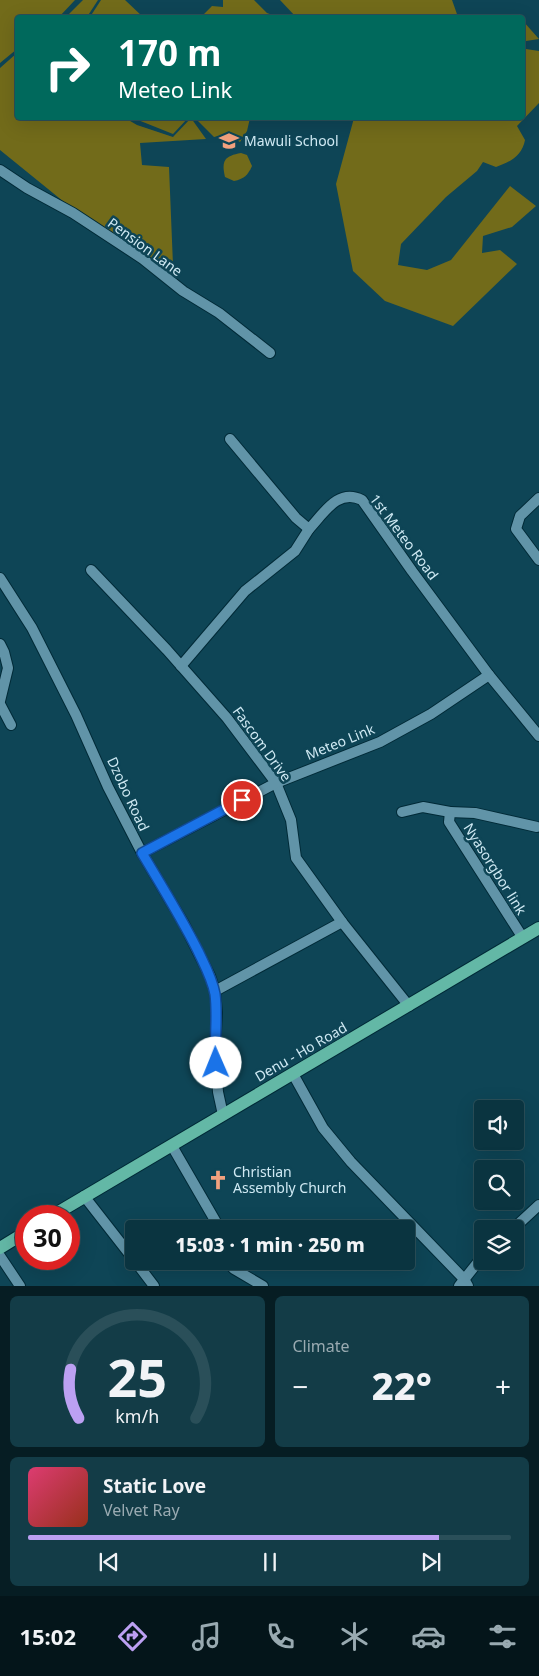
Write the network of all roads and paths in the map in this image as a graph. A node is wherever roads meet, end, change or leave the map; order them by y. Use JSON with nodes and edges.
{"nodes":[{"id":1,"x":0,"y":170,"type":"edge"},
{"id":2,"x":270,"y":353,"type":"dead end"},
{"id":3,"x":230,"y":440,"type":"dead end"},
{"id":4,"x":539,"y":498,"type":"edge"},
{"id":5,"x":309,"y":529,"type":"junction"},
{"id":6,"x":539,"y":560,"type":"edge"},
{"id":7,"x":90,"y":570,"type":"dead end"},
{"id":8,"x":1,"y":583,"type":"edge"},
{"id":9,"x":0,"y":644,"type":"edge"},
{"id":10,"x":181,"y":666,"type":"junction"},
{"id":11,"x":489,"y":675,"type":"junction"},
{"id":12,"x":0,"y":702,"type":"edge"},
{"id":13,"x":11,"y":725,"type":"dead end"},
{"id":14,"x":539,"y":736,"type":"edge"},
{"id":15,"x":276,"y":783,"type":"junction"},
{"id":16,"x":402,"y":812,"type":"dead end"},
{"id":17,"x":450,"y":812,"type":"junction"},
{"id":18,"x":537,"y":827,"type":"dead end"},
{"id":19,"x":142,"y":853,"type":"junction"},
{"id":20,"x":342,"y":922,"type":"junction"},
{"id":21,"x":539,"y":928,"type":"edge"},
{"id":22,"x":523,"y":938,"type":"junction"},
{"id":23,"x":214,"y":991,"type":"junction"},
{"id":24,"x":409,"y":1006,"type":"junction"},
{"id":25,"x":293,"y":1074,"type":"junction"},
{"id":26,"x":223,"y":1115,"type":"junction"},
{"id":27,"x":172,"y":1146,"type":"junction"},
{"id":28,"x":84,"y":1196,"type":"junction"},
{"id":29,"x":70,"y":1205,"type":"edge"},
{"id":30,"x":539,"y":1205,"type":"edge"},
{"id":31,"x":215,"y":1220,"type":"edge"},
{"id":32,"x":523,"y":1220,"type":"edge"},
{"id":33,"x":15,"y":1239,"type":"edge"},
{"id":34,"x":0,"y":1248,"type":"edge"},
{"id":35,"x":125,"y":1249,"type":"edge"},
{"id":36,"x":0,"y":1256,"type":"edge"},
{"id":37,"x":474,"y":1269,"type":"edge"},
{"id":38,"x":141,"y":1270,"type":"edge"},
{"id":39,"x":236,"y":1270,"type":"edge"},
{"id":40,"x":464,"y":1284,"type":"edge"},
{"id":41,"x":20,"y":1286,"type":"edge"},
{"id":42,"x":154,"y":1286,"type":"edge"},
{"id":43,"x":262,"y":1286,"type":"edge"}],
"edges":[{"from":1,"to":2,"type":"street","name":"Pension Lane"},
{"from":3,"to":5,"type":"street"},
{"from":4,"to":6,"type":"street"},
{"from":5,"to":10,"type":"street"},
{"from":5,"to":11,"type":"street","name":"1st Meteo Road"},
{"from":7,"to":10,"type":"street","name":"Fascom Drive"},
{"from":8,"to":19,"type":"street","name":"Dzobo Road"},
{"from":9,"to":12,"type":"street"},
{"from":10,"to":15,"type":"street","name":"Fascom Drive"},
{"from":11,"to":14,"type":"street","name":"1st Meteo Road"},
{"from":11,"to":15,"type":"street","name":"Meteo Link"},
{"from":12,"to":13,"type":"street"},
{"from":15,"to":19,"type":"street","name":"Meteo Link"},
{"from":15,"to":20,"type":"street","name":"Fascom Drive"},
{"from":16,"to":17,"type":"street"},
{"from":17,"to":18,"type":"street","name":"Nyasorgbor link"},
{"from":17,"to":22,"type":"street","name":"Nyasorgbor link"},
{"from":19,"to":23,"type":"street","name":"Dzobo Road"},
{"from":20,"to":23,"type":"street"},
{"from":20,"to":24,"type":"street","name":"Fascom Drive"},
{"from":21,"to":22,"type":"main road","name":"Denu - Ho Road"},
{"from":22,"to":24,"type":"main road","name":"Denu - Ho Road"},
{"from":23,"to":26,"type":"street","name":"Dzobo Road"},
{"from":24,"to":25,"type":"main road","name":"Denu - Ho Road"},
{"from":25,"to":26,"type":"main road","name":"Denu - Ho Road"},
{"from":25,"to":40,"type":"street"},
{"from":26,"to":27,"type":"main road","name":"Denu - Ho Road"},
{"from":27,"to":28,"type":"main road","name":"Denu - Ho Road"},
{"from":27,"to":31,"type":"street"},
{"from":28,"to":29,"type":"main road","name":"Denu - Ho Road"},
{"from":28,"to":35,"type":"street"},
{"from":30,"to":32,"type":"street"},
{"from":33,"to":34,"type":"main road"},
{"from":36,"to":41,"type":"street"},
{"from":37,"to":40,"type":"street"},
{"from":38,"to":42,"type":"street"},
{"from":39,"to":43,"type":"street"}]}
